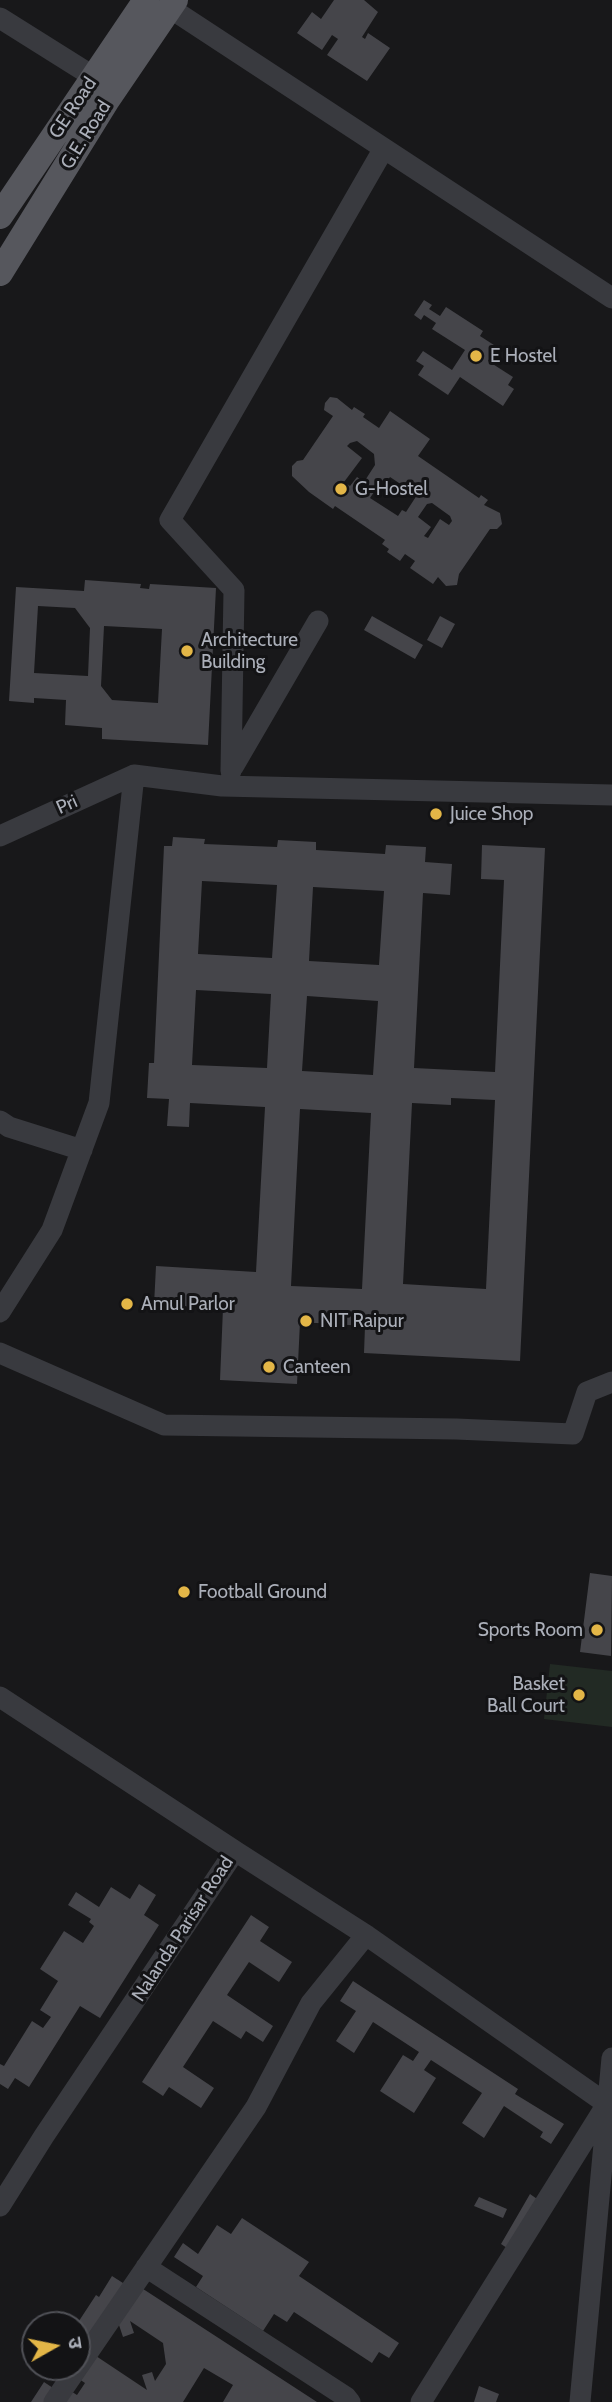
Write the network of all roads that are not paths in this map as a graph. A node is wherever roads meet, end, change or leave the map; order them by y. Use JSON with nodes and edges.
{"nodes":[{"id":1,"x":164,"y":3,"type":"edge"},
{"id":2,"x":0,"y":18,"type":"edge"},
{"id":3,"x":94,"y":77,"type":"junction"},
{"id":4,"x":383,"y":150,"type":"junction"},
{"id":5,"x":0,"y":216,"type":"edge"},
{"id":6,"x":0,"y":273,"type":"edge"},
{"id":7,"x":612,"y":298,"type":"edge"},
{"id":8,"x":318,"y":621,"type":"dead end"},
{"id":9,"x":134,"y":775,"type":"junction"},
{"id":10,"x":226,"y":779,"type":"junction"},
{"id":11,"x":612,"y":795,"type":"edge"},
{"id":12,"x":0,"y":836,"type":"edge"},
{"id":13,"x":0,"y":1121,"type":"edge"},
{"id":14,"x":82,"y":1150,"type":"junction"},
{"id":15,"x":0,"y":1312,"type":"edge"},
{"id":16,"x":0,"y":1353,"type":"edge"},
{"id":17,"x":612,"y":1382,"type":"edge"},
{"id":18,"x":0,"y":1697,"type":"edge"},
{"id":19,"x":235,"y":1851,"type":"junction"},
{"id":20,"x":366,"y":1936,"type":"junction"},
{"id":21,"x":612,"y":2058,"type":"edge"},
{"id":22,"x":607,"y":2104,"type":"junction"},
{"id":23,"x":0,"y":2206,"type":"edge"},
{"id":24,"x":146,"y":2267,"type":"junction"},
{"id":25,"x":54,"y":2402,"type":"edge"},
{"id":26,"x":350,"y":2402,"type":"edge"},
{"id":27,"x":421,"y":2402,"type":"edge"},
{"id":28,"x":580,"y":2402,"type":"edge"}],
"edges":[{"from":1,"to":3,"type":"main road","name":"GE Road"},
{"from":1,"to":4,"type":"lane"},
{"from":1,"to":6,"type":"main road","name":"G.E. Road"},
{"from":2,"to":3,"type":"lane"},
{"from":3,"to":5,"type":"main road","name":"GE Road"},
{"from":4,"to":7,"type":"lane"},
{"from":4,"to":10,"type":"lane"},
{"from":8,"to":10,"type":"lane"},
{"from":9,"to":10,"type":"lane"},
{"from":9,"to":12,"type":"lane","name":"Pri"},
{"from":9,"to":14,"type":"lane"},
{"from":10,"to":11,"type":"lane"},
{"from":13,"to":14,"type":"lane"},
{"from":14,"to":15,"type":"lane"},
{"from":16,"to":17,"type":"lane"},
{"from":18,"to":19,"type":"lane","name":"Nalanda Parisar Road"},
{"from":19,"to":20,"type":"lane"},
{"from":19,"to":23,"type":"lane","name":"Nalanda Parisar Road"},
{"from":20,"to":22,"type":"lane"},
{"from":20,"to":24,"type":"lane"},
{"from":21,"to":22,"type":"lane"},
{"from":22,"to":27,"type":"lane"},
{"from":22,"to":28,"type":"lane"},
{"from":24,"to":25,"type":"lane"},
{"from":24,"to":26,"type":"lane"}]}
